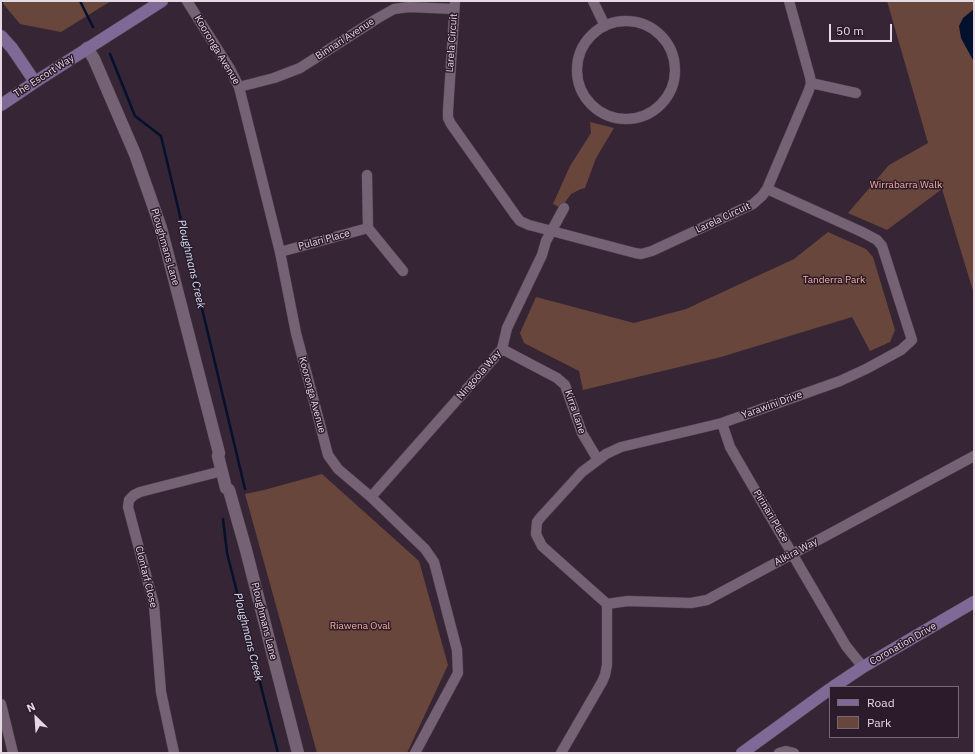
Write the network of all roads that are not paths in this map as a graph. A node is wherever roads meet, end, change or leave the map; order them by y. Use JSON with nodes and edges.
{"nodes":[{"id":1,"x":162,"y":1,"type":"edge"},
{"id":2,"x":187,"y":1,"type":"edge"},
{"id":3,"x":593,"y":1,"type":"edge"},
{"id":4,"x":789,"y":1,"type":"edge"},
{"id":5,"x":454,"y":5,"type":"edge"},
{"id":6,"x":605,"y":26,"type":"junction"},
{"id":7,"x":1,"y":36,"type":"edge"},
{"id":8,"x":88,"y":48,"type":"junction"},
{"id":9,"x":35,"y":82,"type":"junction"},
{"id":10,"x":811,"y":83,"type":"junction"},
{"id":11,"x":239,"y":87,"type":"junction"},
{"id":12,"x":856,"y":93,"type":"dead end"},
{"id":13,"x":1,"y":105,"type":"edge"},
{"id":14,"x":367,"y":175,"type":"dead end"},
{"id":15,"x":767,"y":189,"type":"junction"},
{"id":16,"x":564,"y":208,"type":"dead end"},
{"id":17,"x":368,"y":228,"type":"junction"},
{"id":18,"x":552,"y":231,"type":"junction"},
{"id":19,"x":280,"y":252,"type":"junction"},
{"id":20,"x":403,"y":271,"type":"dead end"},
{"id":21,"x":502,"y":349,"type":"junction"},
{"id":22,"x":722,"y":423,"type":"junction"},
{"id":23,"x":219,"y":453,"type":"junction"},
{"id":24,"x":974,"y":456,"type":"edge"},
{"id":25,"x":598,"y":460,"type":"junction"},
{"id":26,"x":222,"y":471,"type":"junction"},
{"id":27,"x":229,"y":490,"type":"junction"},
{"id":28,"x":370,"y":497,"type":"junction"},
{"id":29,"x":793,"y":554,"type":"junction"},
{"id":30,"x":974,"y":602,"type":"edge"},
{"id":31,"x":607,"y":604,"type":"junction"},
{"id":32,"x":863,"y":667,"type":"junction"},
{"id":33,"x":834,"y":686,"type":"edge"},
{"id":34,"x":829,"y":690,"type":"edge"},
{"id":35,"x":1,"y":704,"type":"edge"},
{"id":36,"x":13,"y":753,"type":"edge"},
{"id":37,"x":174,"y":753,"type":"edge"},
{"id":38,"x":298,"y":753,"type":"edge"},
{"id":39,"x":415,"y":753,"type":"edge"},
{"id":40,"x":561,"y":753,"type":"edge"},
{"id":41,"x":742,"y":753,"type":"edge"},
{"id":42,"x":780,"y":753,"type":"edge"},
{"id":43,"x":794,"y":753,"type":"edge"}],
"edges":[{"from":1,"to":8,"type":"main road","name":"The Escort Way"},
{"from":2,"to":11,"type":"street","name":"Kooronga Avenue"},
{"from":3,"to":6,"type":"street"},
{"from":4,"to":10,"type":"street"},
{"from":5,"to":11,"type":"street","name":"Binnari Avenue"},
{"from":5,"to":18,"type":"street","name":"Larela Circuit"},
{"from":6,"to":6,"type":"street"},
{"from":7,"to":9,"type":"main road"},
{"from":8,"to":9,"type":"main road","name":"The Escort Way"},
{"from":8,"to":23,"type":"street","name":"Ploughmans Lane"},
{"from":9,"to":13,"type":"main road","name":"The Escort Way"},
{"from":10,"to":12,"type":"street"},
{"from":10,"to":15,"type":"street","name":"Larela Circuit"},
{"from":11,"to":19,"type":"street","name":"Kooronga Avenue"},
{"from":14,"to":17,"type":"street"},
{"from":15,"to":18,"type":"street","name":"Larela Circuit"},
{"from":15,"to":22,"type":"street","name":"Yarawini Drive"},
{"from":16,"to":18,"type":"street"},
{"from":17,"to":19,"type":"street","name":"Pulari Place"},
{"from":17,"to":20,"type":"street"},
{"from":18,"to":21,"type":"street","name":"Ningoola Way"},
{"from":19,"to":28,"type":"street","name":"Kooronga Avenue"},
{"from":21,"to":25,"type":"street","name":"Kirra Lane"},
{"from":21,"to":28,"type":"street","name":"Ningoola Way"},
{"from":22,"to":25,"type":"street","name":"Yarawini Drive"},
{"from":22,"to":29,"type":"street","name":"Pirinari Place"},
{"from":23,"to":26,"type":"street","name":"Ploughmans Lane"},
{"from":23,"to":27,"type":"street","name":"Ploughmans Lane"},
{"from":24,"to":29,"type":"street","name":"Alkira Way"},
{"from":25,"to":31,"type":"street","name":"Yarawini Drive"},
{"from":26,"to":27,"type":"street","name":"Ploughmans Lane"},
{"from":26,"to":37,"type":"street","name":"Clontarf Close"},
{"from":27,"to":38,"type":"street","name":"Ploughmans Lane"},
{"from":28,"to":39,"type":"street","name":"Kooronga Avenue"},
{"from":29,"to":31,"type":"street","name":"Alkira Way"},
{"from":29,"to":32,"type":"street","name":"Pirinari Place"},
{"from":30,"to":32,"type":"main road","name":"Coronation Drive"},
{"from":31,"to":40,"type":"street"},
{"from":32,"to":33,"type":"main road","name":"Coronation Drive"},
{"from":34,"to":41,"type":"main road"},
{"from":35,"to":36,"type":"street"},
{"from":42,"to":43,"type":"street"}]}
